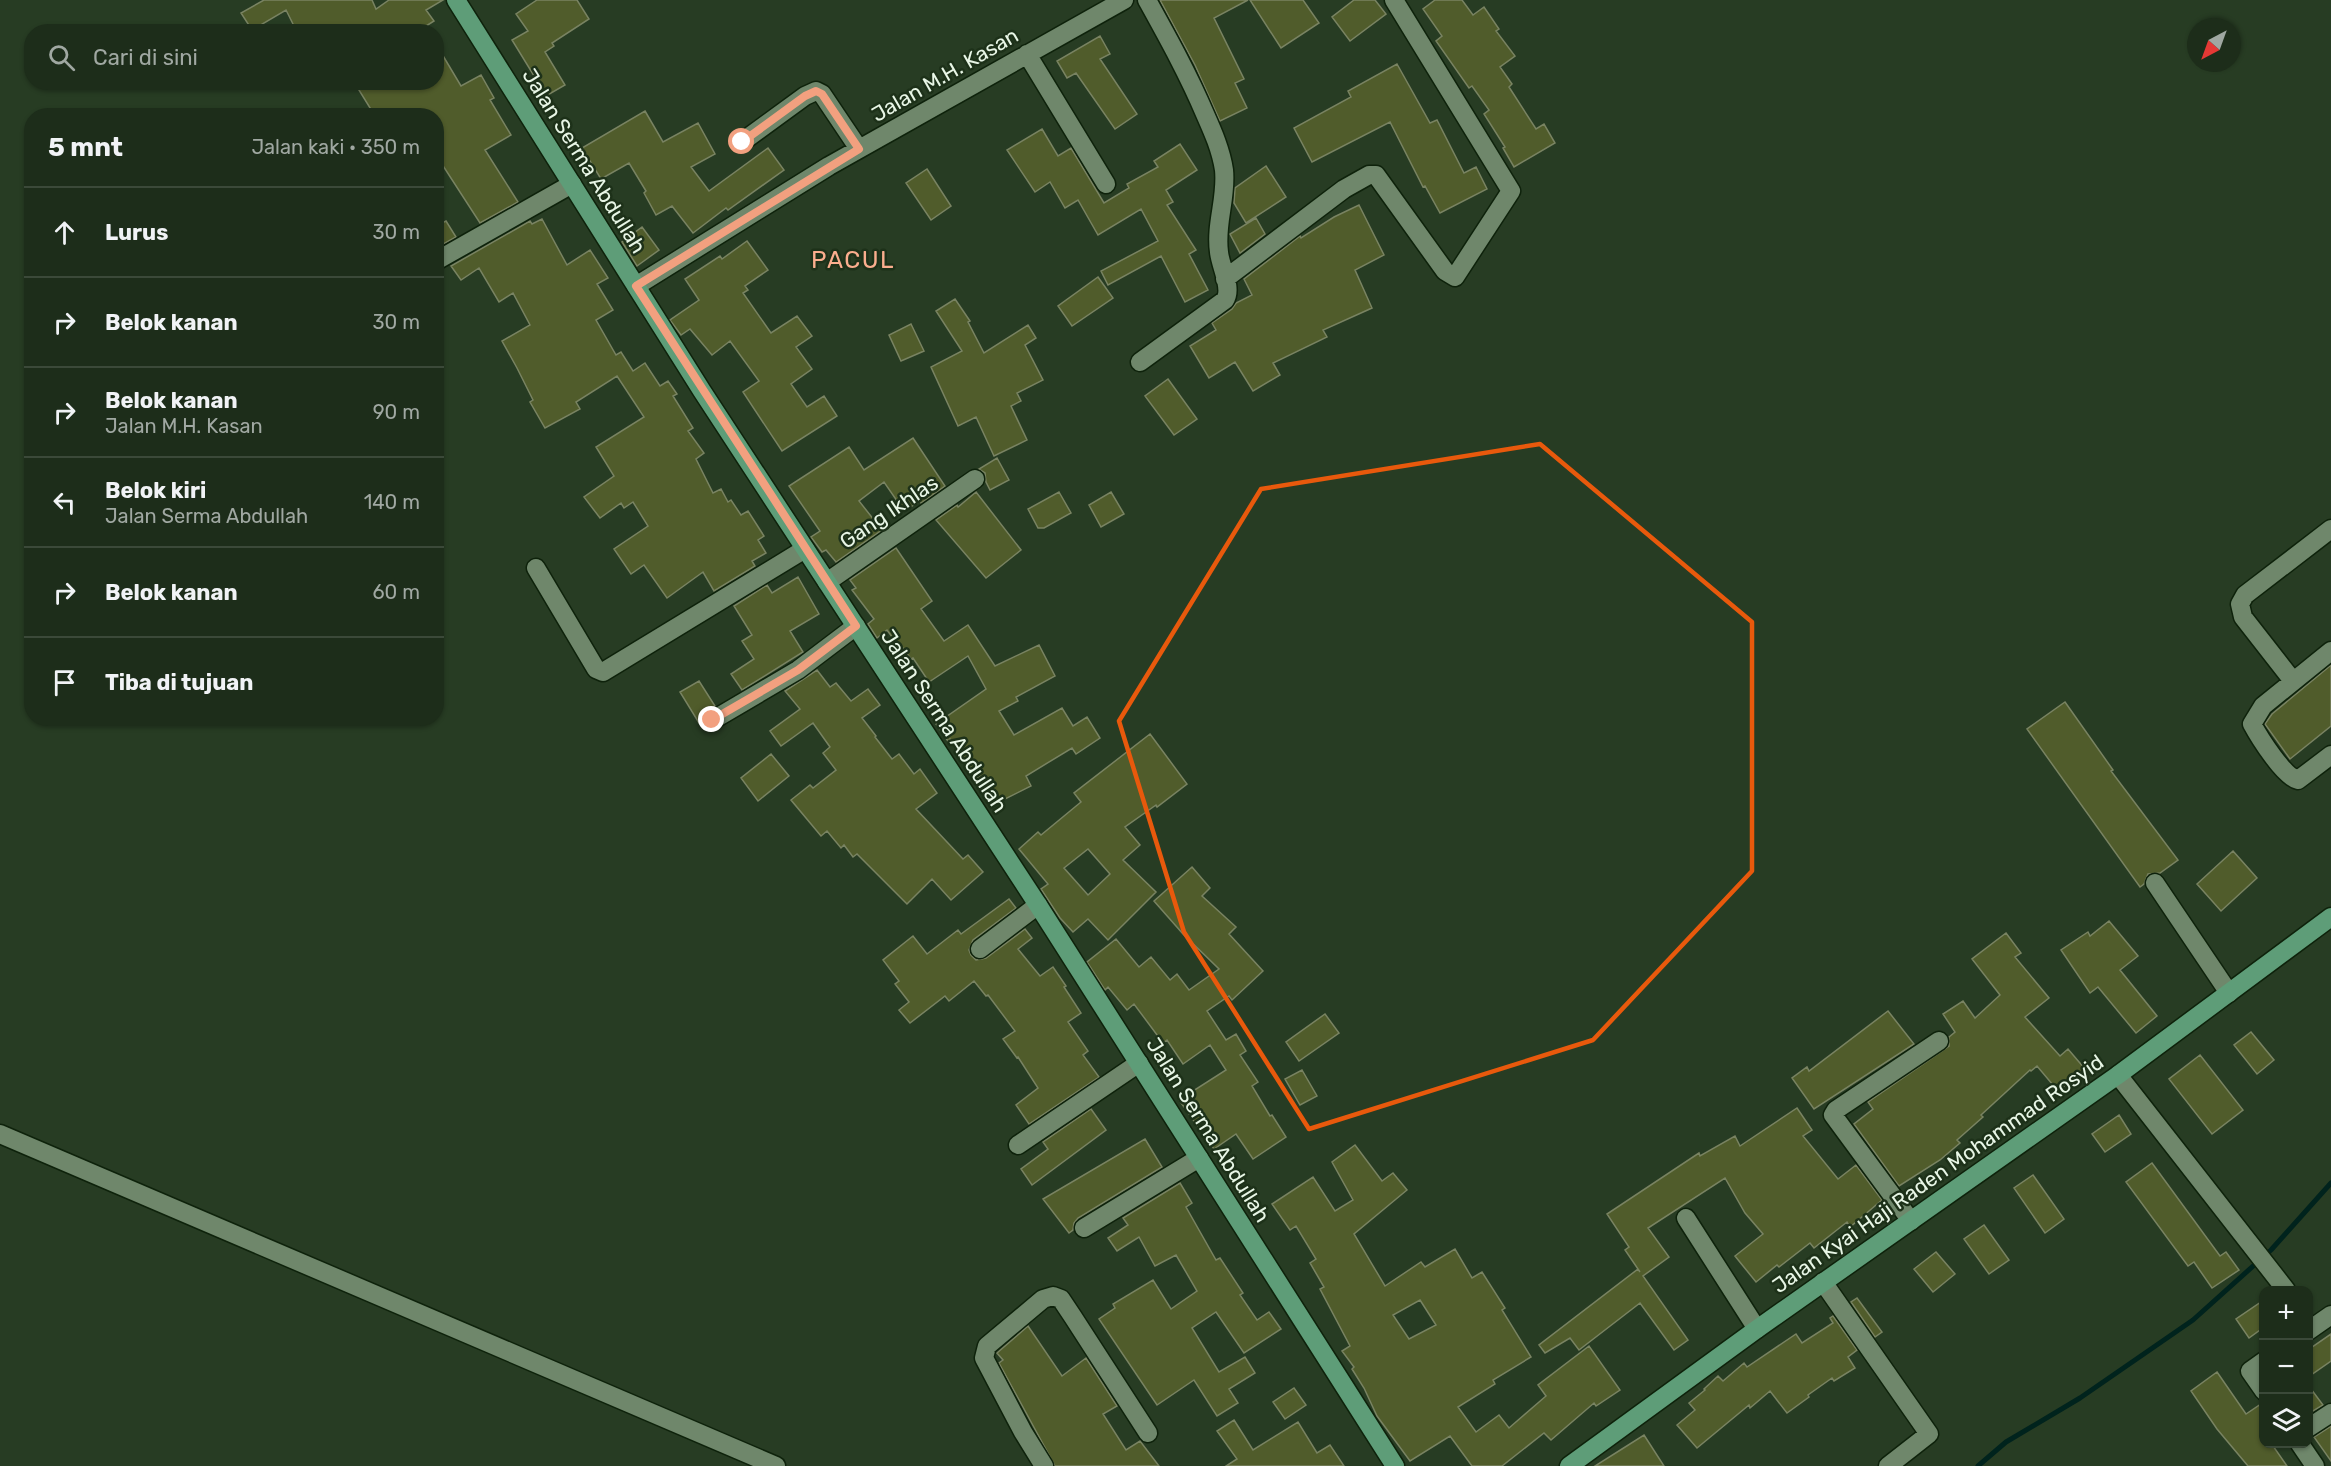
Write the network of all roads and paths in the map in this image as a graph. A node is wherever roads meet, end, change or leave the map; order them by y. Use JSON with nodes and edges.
{"nodes":[{"id":1,"x":456,"y":0,"type":"edge"},
{"id":2,"x":1124,"y":0,"type":"edge"},
{"id":3,"x":1147,"y":0,"type":"edge"},
{"id":4,"x":1394,"y":0,"type":"edge"},
{"id":5,"x":1027,"y":54,"type":"junction"},
{"id":6,"x":742,"y":142,"type":"dead end"},
{"id":7,"x":859,"y":149,"type":"junction"},
{"id":8,"x":572,"y":184,"type":"junction"},
{"id":9,"x":1106,"y":184,"type":"dead end"},
{"id":10,"x":444,"y":256,"type":"edge"},
{"id":11,"x":1225,"y":279,"type":"junction"},
{"id":12,"x":636,"y":286,"type":"junction"},
{"id":13,"x":1140,"y":362,"type":"dead end"},
{"id":14,"x":975,"y":479,"type":"dead end"},
{"id":15,"x":2331,"y":529,"type":"edge"},
{"id":16,"x":805,"y":549,"type":"junction"},
{"id":17,"x":536,"y":568,"type":"dead end"},
{"id":18,"x":827,"y":582,"type":"junction"},
{"id":19,"x":856,"y":626,"type":"junction"},
{"id":20,"x":2331,"y":651,"type":"edge"},
{"id":21,"x":2293,"y":681,"type":"junction"},
{"id":22,"x":712,"y":720,"type":"dead end"},
{"id":23,"x":2331,"y":755,"type":"edge"},
{"id":24,"x":2155,"y":883,"type":"dead end"},
{"id":25,"x":1038,"y":905,"type":"junction"},
{"id":26,"x":2331,"y":917,"type":"edge"},
{"id":27,"x":980,"y":949,"type":"dead end"},
{"id":28,"x":2229,"y":993,"type":"junction"},
{"id":29,"x":1939,"y":1041,"type":"dead end"},
{"id":30,"x":1139,"y":1063,"type":"junction"},
{"id":31,"x":2118,"y":1075,"type":"junction"},
{"id":32,"x":0,"y":1134,"type":"edge"},
{"id":33,"x":1018,"y":1145,"type":"dead end"},
{"id":34,"x":1199,"y":1158,"type":"junction"},
{"id":35,"x":1686,"y":1218,"type":"dead end"},
{"id":36,"x":1911,"y":1221,"type":"junction"},
{"id":37,"x":1084,"y":1228,"type":"dead end"},
{"id":38,"x":1823,"y":1282,"type":"junction"},
{"id":39,"x":2283,"y":1286,"type":"edge"},
{"id":40,"x":2331,"y":1315,"type":"edge"},
{"id":41,"x":2313,"y":1324,"type":"edge"},
{"id":42,"x":1757,"y":1329,"type":"junction"},
{"id":43,"x":2259,"y":1365,"type":"edge"},
{"id":44,"x":2259,"y":1384,"type":"edge"},
{"id":45,"x":2331,"y":1413,"type":"edge"},
{"id":46,"x":2313,"y":1425,"type":"edge"},
{"id":47,"x":1148,"y":1433,"type":"dead end"},
{"id":48,"x":2303,"y":1448,"type":"edge"},
{"id":49,"x":776,"y":1466,"type":"edge"},
{"id":50,"x":1044,"y":1466,"type":"edge"},
{"id":51,"x":1395,"y":1466,"type":"edge"},
{"id":52,"x":1569,"y":1466,"type":"edge"},
{"id":53,"x":1888,"y":1466,"type":"edge"},
{"id":54,"x":2315,"y":1466,"type":"edge"}],
"edges":[{"from":1,"to":8,"type":"main road","name":"Jalan Serma Abdullah"},
{"from":2,"to":5,"type":"street","name":"Jalan M.H. Kasan"},
{"from":3,"to":11,"type":"street"},
{"from":4,"to":11,"type":"street"},
{"from":5,"to":7,"type":"street","name":"Jalan M.H. Kasan"},
{"from":5,"to":9,"type":"street"},
{"from":6,"to":7,"type":"street"},
{"from":7,"to":12,"type":"street","name":"Jalan M.H. Kasan"},
{"from":8,"to":10,"type":"street"},
{"from":8,"to":12,"type":"main road","name":"Jalan Serma Abdullah"},
{"from":11,"to":13,"type":"street"},
{"from":12,"to":16,"type":"main road","name":"Jalan Serma Abdullah"},
{"from":14,"to":18,"type":"street","name":"Gang Ikhlas"},
{"from":15,"to":21,"type":"street"},
{"from":16,"to":17,"type":"street"},
{"from":16,"to":18,"type":"main road","name":"Jalan Serma Abdullah"},
{"from":18,"to":19,"type":"main road","name":"Jalan Serma Abdullah"},
{"from":19,"to":22,"type":"street"},
{"from":19,"to":25,"type":"main road","name":"Jalan Serma Abdullah"},
{"from":20,"to":21,"type":"street"},
{"from":21,"to":23,"type":"street"},
{"from":24,"to":28,"type":"street"},
{"from":25,"to":27,"type":"street"},
{"from":25,"to":30,"type":"main road","name":"Jalan Serma Abdullah"},
{"from":26,"to":28,"type":"main road","name":"Jalan Kyai Haji Raden Mohammad Rosyid"},
{"from":28,"to":31,"type":"main road","name":"Jalan Kyai Haji Raden Mohammad Rosyid"},
{"from":29,"to":36,"type":"street"},
{"from":30,"to":33,"type":"street"},
{"from":30,"to":34,"type":"main road","name":"Jalan Serma Abdullah"},
{"from":31,"to":36,"type":"main road","name":"Jalan Kyai Haji Raden Mohammad Rosyid"},
{"from":31,"to":39,"type":"street"},
{"from":32,"to":49,"type":"street"},
{"from":34,"to":37,"type":"street"},
{"from":34,"to":51,"type":"main road","name":"Jalan Serma Abdullah"},
{"from":35,"to":42,"type":"street"},
{"from":36,"to":38,"type":"main road","name":"Jalan Kyai Haji Raden Mohammad Rosyid"},
{"from":38,"to":42,"type":"main road","name":"Jalan Kyai Haji Raden Mohammad Rosyid"},
{"from":38,"to":53,"type":"street"},
{"from":40,"to":41,"type":"street"},
{"from":42,"to":52,"type":"main road","name":"Jalan Kyai Haji Raden Mohammad Rosyid"},
{"from":43,"to":44,"type":"street"},
{"from":45,"to":46,"type":"street"},
{"from":47,"to":50,"type":"street"},
{"from":48,"to":54,"type":"street"}]}
